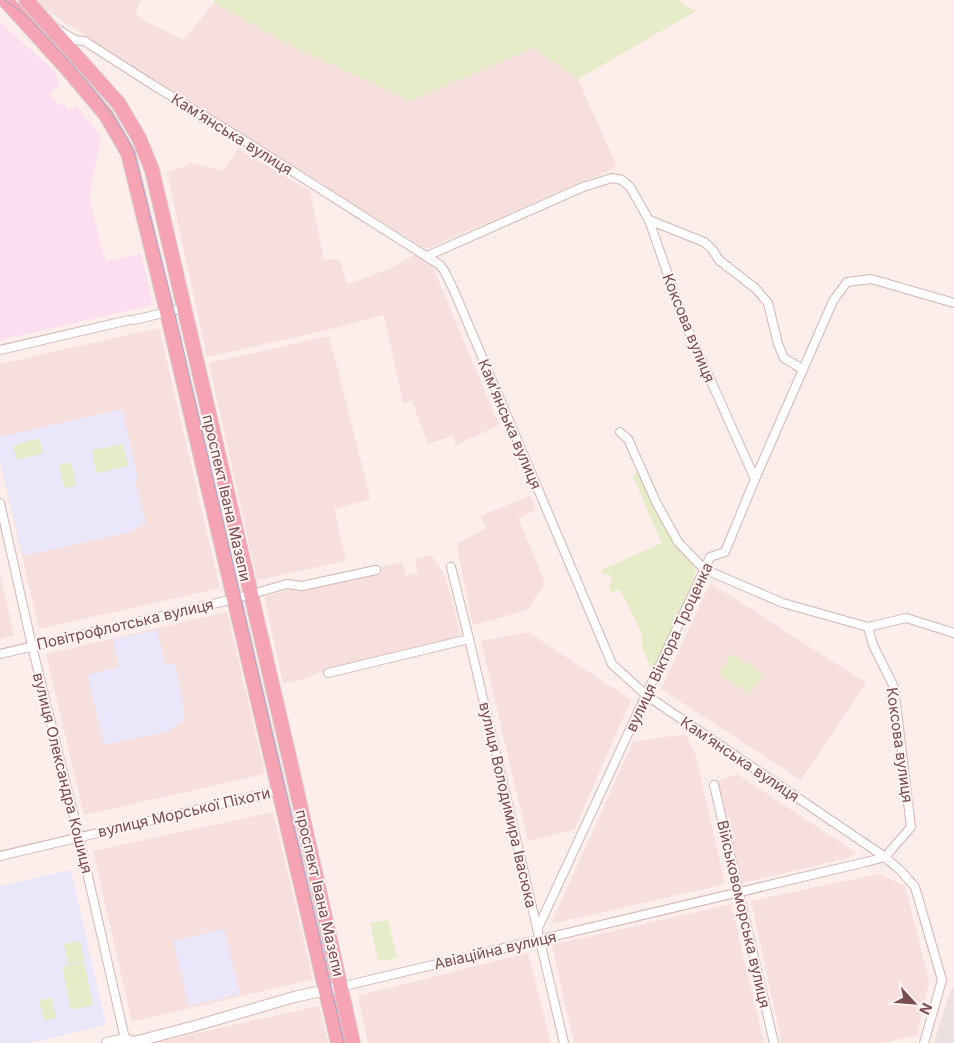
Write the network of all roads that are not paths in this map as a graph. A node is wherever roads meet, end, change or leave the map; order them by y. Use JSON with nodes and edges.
{"nodes":[{"id":1,"x":0,"y":0,"type":"edge"},
{"id":2,"x":5,"y":0,"type":"edge"},
{"id":3,"x":26,"y":0,"type":"edge"},
{"id":4,"x":46,"y":22,"type":"junction"},
{"id":5,"x":649,"y":220,"type":"junction"},
{"id":6,"x":427,"y":256,"type":"junction"},
{"id":7,"x":954,"y":303,"type":"edge"},
{"id":8,"x":184,"y":308,"type":"junction"},
{"id":9,"x":167,"y":312,"type":"junction"},
{"id":10,"x":0,"y":350,"type":"edge"},
{"id":11,"x":802,"y":370,"type":"junction"},
{"id":12,"x":620,"y":432,"type":"dead end"},
{"id":13,"x":754,"y":480,"type":"junction"},
{"id":14,"x":0,"y":504,"type":"edge"},
{"id":15,"x":451,"y":567,"type":"dead end"},
{"id":16,"x":704,"y":569,"type":"junction"},
{"id":17,"x":376,"y":570,"type":"dead end"},
{"id":18,"x":250,"y":594,"type":"junction"},
{"id":19,"x":234,"y":599,"type":"junction"},
{"id":20,"x":868,"y":627,"type":"junction"},
{"id":21,"x":954,"y":634,"type":"edge"},
{"id":22,"x":469,"y":639,"type":"junction"},
{"id":23,"x":32,"y":646,"type":"junction"},
{"id":24,"x":0,"y":654,"type":"edge"},
{"id":25,"x":328,"y":673,"type":"dead end"},
{"id":26,"x":646,"y":695,"type":"junction"},
{"id":27,"x":714,"y":785,"type":"dead end"},
{"id":28,"x":280,"y":790,"type":"junction"},
{"id":29,"x":79,"y":837,"type":"junction"},
{"id":30,"x":0,"y":856,"type":"edge"},
{"id":31,"x":884,"y":857,"type":"junction"},
{"id":32,"x":739,"y":893,"type":"junction"},
{"id":33,"x":537,"y":930,"type":"junction"},
{"id":34,"x":540,"y":940,"type":"junction"},
{"id":35,"x":340,"y":987,"type":"junction"},
{"id":36,"x":326,"y":990,"type":"junction"},
{"id":37,"x":125,"y":1041,"type":"edge"},
{"id":38,"x":107,"y":1043,"type":"edge"},
{"id":39,"x":338,"y":1043,"type":"edge"},
{"id":40,"x":353,"y":1043,"type":"edge"},
{"id":41,"x":564,"y":1043,"type":"edge"},
{"id":42,"x":774,"y":1043,"type":"edge"},
{"id":43,"x":924,"y":1043,"type":"edge"}],
"edges":[{"from":1,"to":2,"type":"street"},
{"from":2,"to":9,"type":"highway","name":"проспект Івана Мазепи"},
{"from":3,"to":4,"type":"highway","name":"проспект Івана Мазепи"},
{"from":4,"to":6,"type":"street","name":"Камʼянська вулиця"},
{"from":4,"to":8,"type":"highway","name":"проспект Івана Мазепи"},
{"from":5,"to":6,"type":"street","name":"Коксова вулиця"},
{"from":5,"to":11,"type":"street"},
{"from":5,"to":13,"type":"street","name":"Коксова вулиця"},
{"from":6,"to":26,"type":"street","name":"Камʼянська вулиця"},
{"from":7,"to":11,"type":"street","name":"вулиця Віктора Троценка"},
{"from":8,"to":9,"type":"street"},
{"from":8,"to":18,"type":"highway","name":"проспект Івана Мазепи"},
{"from":9,"to":10,"type":"street"},
{"from":9,"to":19,"type":"highway","name":"проспект Івана Мазепи"},
{"from":11,"to":13,"type":"street","name":"вулиця Віктора Троценка"},
{"from":12,"to":16,"type":"street"},
{"from":13,"to":16,"type":"street","name":"вулиця Віктора Троценка"},
{"from":14,"to":23,"type":"street","name":"вулиця Олександра Кошиця"},
{"from":15,"to":22,"type":"street","name":"вулиця Володимира Івасюка"},
{"from":16,"to":20,"type":"street"},
{"from":16,"to":26,"type":"street","name":"вулиця Віктора Троценка"},
{"from":17,"to":18,"type":"street","name":"Повітрофлотська вулиця"},
{"from":18,"to":19,"type":"street","name":"Повітрофлотська вулиця"},
{"from":18,"to":35,"type":"highway","name":"проспект Івана Мазепи"},
{"from":19,"to":23,"type":"street","name":"Повітрофлотська вулиця"},
{"from":19,"to":28,"type":"highway","name":"проспект Івана Мазепи"},
{"from":20,"to":21,"type":"street"},
{"from":20,"to":31,"type":"street","name":"Коксова вулиця"},
{"from":22,"to":25,"type":"street"},
{"from":22,"to":33,"type":"street","name":"вулиця Володимира Івасюка"},
{"from":23,"to":24,"type":"street","name":"Повітрофлотська вулиця"},
{"from":23,"to":29,"type":"street","name":"вулиця Олександра Кошиця"},
{"from":26,"to":31,"type":"street","name":"Камʼянська вулиця"},
{"from":26,"to":33,"type":"street","name":"вулиця Віктора Троценка"},
{"from":27,"to":32,"type":"street","name":"Військовоморська вулиця"},
{"from":28,"to":29,"type":"street","name":"вулиця Морської Піхоти"},
{"from":28,"to":36,"type":"highway","name":"проспект Івана Мазепи"},
{"from":29,"to":30,"type":"street","name":"вулиця Морської Піхоти"},
{"from":29,"to":37,"type":"street","name":"вулиця Олександра Кошиця"},
{"from":31,"to":32,"type":"street","name":"Авіаційна вулиця"},
{"from":31,"to":43,"type":"street","name":"Камʼянська вулиця"},
{"from":32,"to":34,"type":"street","name":"Авіаційна вулиця"},
{"from":32,"to":42,"type":"street","name":"Військовоморська вулиця"},
{"from":33,"to":34,"type":"street","name":"вулиця Володимира Івасюка"},
{"from":34,"to":35,"type":"street","name":"Авіаційна вулиця"},
{"from":34,"to":41,"type":"street","name":"вулиця Володимира Івасюка"},
{"from":35,"to":36,"type":"street","name":"Авіаційна вулиця"},
{"from":35,"to":40,"type":"highway","name":"проспект Івана Мазепи"},
{"from":36,"to":37,"type":"street","name":"Авіаційна вулиця"},
{"from":36,"to":39,"type":"highway","name":"проспект Івана Мазепи"},
{"from":37,"to":38,"type":"street","name":"Авіаційна вулиця"}]}
